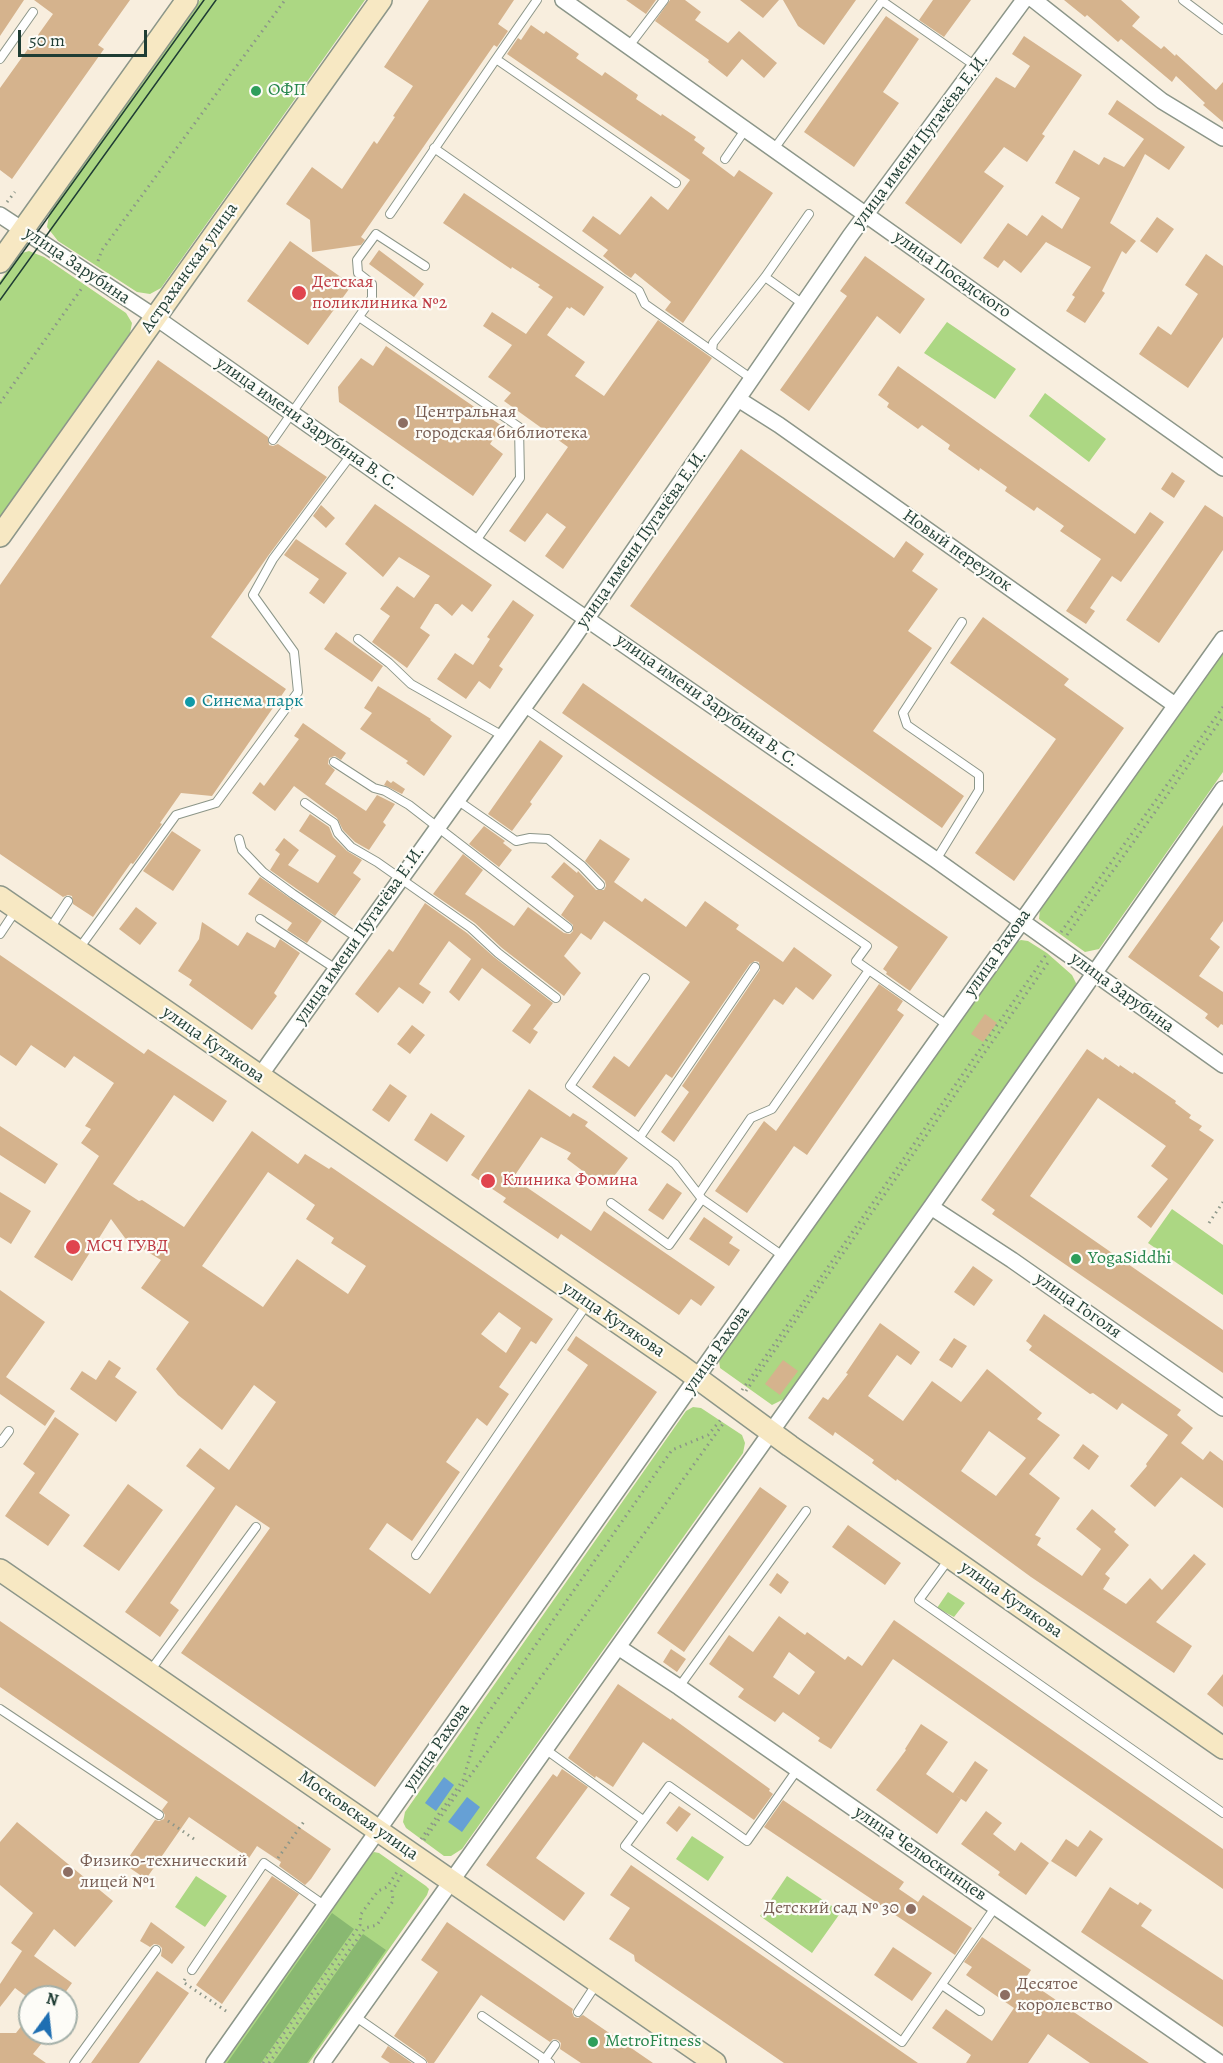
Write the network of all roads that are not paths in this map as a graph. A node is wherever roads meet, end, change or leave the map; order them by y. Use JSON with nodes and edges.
{"nodes":[{"id":1,"x":187,"y":0,"type":"edge"},
{"id":2,"x":381,"y":0,"type":"edge"},
{"id":3,"x":537,"y":0,"type":"edge"},
{"id":4,"x":564,"y":0,"type":"edge"},
{"id":5,"x":664,"y":0,"type":"edge"},
{"id":6,"x":1024,"y":0,"type":"edge"},
{"id":7,"x":1034,"y":0,"type":"edge"},
{"id":8,"x":1183,"y":0,"type":"edge"},
{"id":9,"x":33,"y":12,"type":"dead end"},
{"id":10,"x":1223,"y":30,"type":"edge"},
{"id":11,"x":629,"y":46,"type":"junction"},
{"id":12,"x":0,"y":59,"type":"edge"},
{"id":13,"x":496,"y":59,"type":"junction"},
{"id":14,"x":976,"y":67,"type":"junction"},
{"id":15,"x":745,"y":130,"type":"junction"},
{"id":16,"x":1223,"y":138,"type":"edge"},
{"id":17,"x":434,"y":148,"type":"junction"},
{"id":18,"x":774,"y":149,"type":"junction"},
{"id":19,"x":725,"y":159,"type":"dead end"},
{"id":20,"x":676,"y":183,"type":"dead end"},
{"id":21,"x":0,"y":214,"type":"edge"},
{"id":22,"x":390,"y":214,"type":"dead end"},
{"id":23,"x":809,"y":214,"type":"dead end"},
{"id":24,"x":866,"y":214,"type":"junction"},
{"id":25,"x":23,"y":230,"type":"junction"},
{"id":26,"x":0,"y":262,"type":"edge"},
{"id":27,"x":425,"y":266,"type":"dead end"},
{"id":28,"x":765,"y":277,"type":"junction"},
{"id":29,"x":803,"y":304,"type":"junction"},
{"id":30,"x":155,"y":317,"type":"junction"},
{"id":31,"x":359,"y":317,"type":"junction"},
{"id":32,"x":712,"y":351,"type":"junction"},
{"id":33,"x":752,"y":379,"type":"junction"},
{"id":34,"x":738,"y":399,"type":"junction"},
{"id":35,"x":292,"y":413,"type":"junction"},
{"id":36,"x":273,"y":441,"type":"dead end"},
{"id":37,"x":351,"y":455,"type":"junction"},
{"id":38,"x":1223,"y":468,"type":"edge"},
{"id":39,"x":0,"y":537,"type":"edge"},
{"id":40,"x":475,"y":542,"type":"junction"},
{"id":41,"x":587,"y":618,"type":"junction"},
{"id":42,"x":962,"y":622,"type":"dead end"},
{"id":43,"x":358,"y":639,"type":"dead end"},
{"id":44,"x":1223,"y":639,"type":"edge"},
{"id":45,"x":1175,"y":705,"type":"junction"},
{"id":46,"x":524,"y":707,"type":"junction"},
{"id":47,"x":503,"y":736,"type":"junction"},
{"id":48,"x":334,"y":762,"type":"dead end"},
{"id":49,"x":1221,"y":798,"type":"edge"},
{"id":50,"x":457,"y":800,"type":"junction"},
{"id":51,"x":306,"y":803,"type":"dead end"},
{"id":52,"x":438,"y":826,"type":"junction"},
{"id":53,"x":239,"y":839,"type":"dead end"},
{"id":54,"x":936,"y":860,"type":"junction"},
{"id":55,"x":401,"y":878,"type":"junction"},
{"id":56,"x":600,"y":885,"type":"dead end"},
{"id":57,"x":69,"y":901,"type":"dead end"},
{"id":58,"x":8,"y":903,"type":"edge"},
{"id":59,"x":260,"y":919,"type":"dead end"},
{"id":60,"x":1022,"y":920,"type":"junction"},
{"id":61,"x":568,"y":928,"type":"dead end"},
{"id":62,"x":48,"y":931,"type":"junction"},
{"id":63,"x":0,"y":934,"type":"edge"},
{"id":64,"x":359,"y":939,"type":"junction"},
{"id":65,"x":77,"y":951,"type":"junction"},
{"id":66,"x":755,"y":967,"type":"dead end"},
{"id":67,"x":336,"y":969,"type":"junction"},
{"id":68,"x":869,"y":970,"type":"junction"},
{"id":69,"x":1095,"y":975,"type":"junction"},
{"id":70,"x":645,"y":978,"type":"dead end"},
{"id":71,"x":556,"y":998,"type":"dead end"},
{"id":72,"x":947,"y":1025,"type":"junction"},
{"id":73,"x":1223,"y":1065,"type":"edge"},
{"id":74,"x":259,"y":1077,"type":"junction"},
{"id":75,"x":640,"y":1137,"type":"junction"},
{"id":76,"x":700,"y":1196,"type":"junction"},
{"id":77,"x":611,"y":1203,"type":"dead end"},
{"id":78,"x":931,"y":1207,"type":"junction"},
{"id":79,"x":783,"y":1256,"type":"junction"},
{"id":80,"x":588,"y":1303,"type":"junction"},
{"id":81,"x":697,"y":1378,"type":"junction"},
{"id":82,"x":1223,"y":1408,"type":"edge"},
{"id":83,"x":9,"y":1431,"type":"dead end"},
{"id":84,"x":771,"y":1432,"type":"junction"},
{"id":85,"x":0,"y":1443,"type":"edge"},
{"id":86,"x":806,"y":1511,"type":"dead end"},
{"id":87,"x":256,"y":1527,"type":"dead end"},
{"id":88,"x":416,"y":1555,"type":"dead end"},
{"id":89,"x":950,"y":1557,"type":"junction"},
{"id":90,"x":0,"y":1570,"type":"edge"},
{"id":91,"x":618,"y":1647,"type":"junction"},
{"id":92,"x":149,"y":1672,"type":"junction"},
{"id":93,"x":679,"y":1687,"type":"junction"},
{"id":94,"x":0,"y":1709,"type":"edge"},
{"id":95,"x":1223,"y":1748,"type":"edge"},
{"id":96,"x":545,"y":1749,"type":"junction"},
{"id":97,"x":796,"y":1770,"type":"junction"},
{"id":98,"x":1223,"y":1813,"type":"edge"},
{"id":99,"x":159,"y":1815,"type":"road end"},
{"id":100,"x":643,"y":1820,"type":"junction"},
{"id":101,"x":377,"y":1831,"type":"junction"},
{"id":102,"x":451,"y":1880,"type":"junction"},
{"id":103,"x":324,"y":1905,"type":"junction"},
{"id":104,"x":996,"y":1906,"type":"junction"},
{"id":105,"x":156,"y":1950,"type":"dead end"},
{"id":106,"x":192,"y":1970,"type":"road end"},
{"id":107,"x":598,"y":1982,"type":"junction"},
{"id":108,"x":942,"y":1985,"type":"junction"},
{"id":109,"x":578,"y":2012,"type":"dead end"},
{"id":110,"x":980,"y":2012,"type":"dead end"},
{"id":111,"x":482,"y":2016,"type":"dead end"},
{"id":112,"x":356,"y":2017,"type":"junction"},
{"id":113,"x":555,"y":2045,"type":"dead end"},
{"id":114,"x":546,"y":2062,"type":"edge"},
{"id":115,"x":74,"y":2063,"type":"edge"},
{"id":116,"x":214,"y":2063,"type":"edge"},
{"id":117,"x":322,"y":2063,"type":"edge"},
{"id":118,"x":422,"y":2063,"type":"edge"},
{"id":119,"x":715,"y":2063,"type":"edge"},
{"id":120,"x":1220,"y":2063,"type":"edge"}],
"edges":[{"from":1,"to":25,"type":"main road"},
{"from":2,"to":30,"type":"main road","name":"Астраханская улица"},
{"from":3,"to":13,"type":"lane"},
{"from":4,"to":11,"type":"street","name":"улица Посадского"},
{"from":5,"to":11,"type":"lane"},
{"from":6,"to":14,"type":"street","name":"улица имени Пугачёва Е.И."},
{"from":7,"to":16,"type":"street"},
{"from":8,"to":10,"type":"lane"},
{"from":9,"to":12,"type":"lane"},
{"from":11,"to":15,"type":"street","name":"улица Посадского"},
{"from":13,"to":17,"type":"lane"},
{"from":13,"to":20,"type":"lane"},
{"from":14,"to":18,"type":"lane"},
{"from":14,"to":24,"type":"street","name":"улица имени Пугачёва Е.И."},
{"from":15,"to":18,"type":"street","name":"улица Посадского"},
{"from":15,"to":19,"type":"lane"},
{"from":17,"to":22,"type":"lane"},
{"from":17,"to":32,"type":"lane"},
{"from":18,"to":24,"type":"street","name":"улица Посадского"},
{"from":21,"to":25,"type":"street","name":"улица Зарубина"},
{"from":23,"to":28,"type":"lane"},
{"from":24,"to":29,"type":"street","name":"улица имени Пугачёва Е.И."},
{"from":24,"to":38,"type":"street","name":"улица Посадского"},
{"from":25,"to":26,"type":"main road"},
{"from":25,"to":30,"type":"street","name":"улица Зарубина"},
{"from":27,"to":31,"type":"lane"},
{"from":28,"to":29,"type":"lane"},
{"from":28,"to":32,"type":"lane"},
{"from":29,"to":33,"type":"street","name":"улица имени Пугачёва Е.И."},
{"from":30,"to":35,"type":"street","name":"улица имени Зарубина В. С."},
{"from":30,"to":39,"type":"main road","name":"Астраханская улица"},
{"from":31,"to":35,"type":"lane"},
{"from":31,"to":40,"type":"lane"},
{"from":32,"to":33,"type":"lane"},
{"from":33,"to":34,"type":"street","name":"улица имени Пугачёва Е.И."},
{"from":34,"to":41,"type":"street","name":"улица имени Пугачёва Е.И."},
{"from":34,"to":45,"type":"street","name":"Новый переулок"},
{"from":35,"to":36,"type":"lane"},
{"from":35,"to":37,"type":"street","name":"улица имени Зарубина В. С."},
{"from":37,"to":40,"type":"street","name":"улица имени Зарубина В. С."},
{"from":37,"to":65,"type":"lane"},
{"from":40,"to":41,"type":"street","name":"улица имени Зарубина В. С."},
{"from":41,"to":46,"type":"street","name":"улица имени Пугачёва Е.И."},
{"from":41,"to":54,"type":"street","name":"улица имени Зарубина В. С."},
{"from":42,"to":54,"type":"lane"},
{"from":43,"to":47,"type":"lane"},
{"from":44,"to":45,"type":"street","name":"улица Рахова"},
{"from":45,"to":60,"type":"street","name":"улица Рахова"},
{"from":46,"to":47,"type":"street","name":"улица имени Пугачёва Е.И."},
{"from":46,"to":68,"type":"lane"},
{"from":47,"to":50,"type":"street","name":"улица имени Пугачёва Е.И."},
{"from":48,"to":52,"type":"lane"},
{"from":49,"to":69,"type":"street"},
{"from":50,"to":52,"type":"street","name":"улица имени Пугачёва Е.И."},
{"from":50,"to":56,"type":"lane"},
{"from":51,"to":55,"type":"lane"},
{"from":52,"to":55,"type":"street","name":"улица имени Пугачёва Е.И."},
{"from":52,"to":61,"type":"lane"},
{"from":53,"to":64,"type":"lane"},
{"from":54,"to":60,"type":"street","name":"улица имени Зарубина В. С."},
{"from":55,"to":64,"type":"street","name":"улица имени Пугачёва Е.И."},
{"from":55,"to":71,"type":"lane"},
{"from":57,"to":62,"type":"lane"},
{"from":58,"to":62,"type":"main road","name":"улица Кутякова"},
{"from":58,"to":63,"type":"lane"},
{"from":59,"to":67,"type":"lane"},
{"from":60,"to":69,"type":"street","name":"улица Зарубина"},
{"from":60,"to":72,"type":"street","name":"улица Рахова"},
{"from":62,"to":65,"type":"main road","name":"улица Кутякова"},
{"from":64,"to":67,"type":"street","name":"улица имени Пугачёва Е.И."},
{"from":65,"to":74,"type":"main road","name":"улица Кутякова"},
{"from":66,"to":75,"type":"lane"},
{"from":67,"to":74,"type":"street","name":"улица имени Пугачёва Е.И."},
{"from":68,"to":72,"type":"lane"},
{"from":68,"to":76,"type":"lane"},
{"from":69,"to":73,"type":"street","name":"улица Зарубина"},
{"from":69,"to":78,"type":"street"},
{"from":70,"to":75,"type":"lane"},
{"from":72,"to":79,"type":"street","name":"улица Рахова"},
{"from":74,"to":80,"type":"main road","name":"улица Кутякова"},
{"from":75,"to":76,"type":"lane"},
{"from":76,"to":77,"type":"lane"},
{"from":76,"to":79,"type":"lane"},
{"from":78,"to":82,"type":"street","name":"улица Гоголя"},
{"from":78,"to":84,"type":"street"},
{"from":79,"to":81,"type":"street","name":"улица Рахова"},
{"from":80,"to":81,"type":"main road","name":"улица Кутякова"},
{"from":80,"to":88,"type":"lane"},
{"from":81,"to":84,"type":"main road","name":"улица Кутякова"},
{"from":81,"to":101,"type":"street","name":"улица Рахова"},
{"from":83,"to":85,"type":"lane"},
{"from":84,"to":89,"type":"main road","name":"улица Кутякова"},
{"from":84,"to":91,"type":"street"},
{"from":86,"to":93,"type":"lane"},
{"from":87,"to":92,"type":"lane"},
{"from":89,"to":95,"type":"main road","name":"улица Кутякова"},
{"from":89,"to":98,"type":"lane"},
{"from":90,"to":92,"type":"main road","name":"Московская улица"},
{"from":91,"to":93,"type":"street","name":"улица Челюскинцев"},
{"from":91,"to":96,"type":"street"},
{"from":92,"to":101,"type":"main road","name":"Московская улица"},
{"from":93,"to":97,"type":"street","name":"улица Челюскинцев"},
{"from":94,"to":99,"type":"lane"},
{"from":96,"to":100,"type":"lane"},
{"from":96,"to":102,"type":"street"},
{"from":97,"to":100,"type":"lane"},
{"from":97,"to":104,"type":"street","name":"улица Челюскинцев"},
{"from":100,"to":108,"type":"lane"},
{"from":101,"to":102,"type":"main road","name":"Московская улица"},
{"from":101,"to":103,"type":"street","name":"улица Рахова"},
{"from":102,"to":107,"type":"main road","name":"Московская улица"},
{"from":102,"to":112,"type":"street"},
{"from":103,"to":106,"type":"lane"},
{"from":103,"to":116,"type":"street","name":"улица Рахова"},
{"from":104,"to":108,"type":"lane"},
{"from":104,"to":120,"type":"street","name":"улица Челюскинцев"},
{"from":105,"to":115,"type":"lane"},
{"from":107,"to":109,"type":"lane"},
{"from":107,"to":119,"type":"main road","name":"Московская улица"},
{"from":108,"to":110,"type":"lane"},
{"from":111,"to":114,"type":"lane"},
{"from":112,"to":117,"type":"street"},
{"from":112,"to":118,"type":"lane"},
{"from":113,"to":114,"type":"lane"}]}
